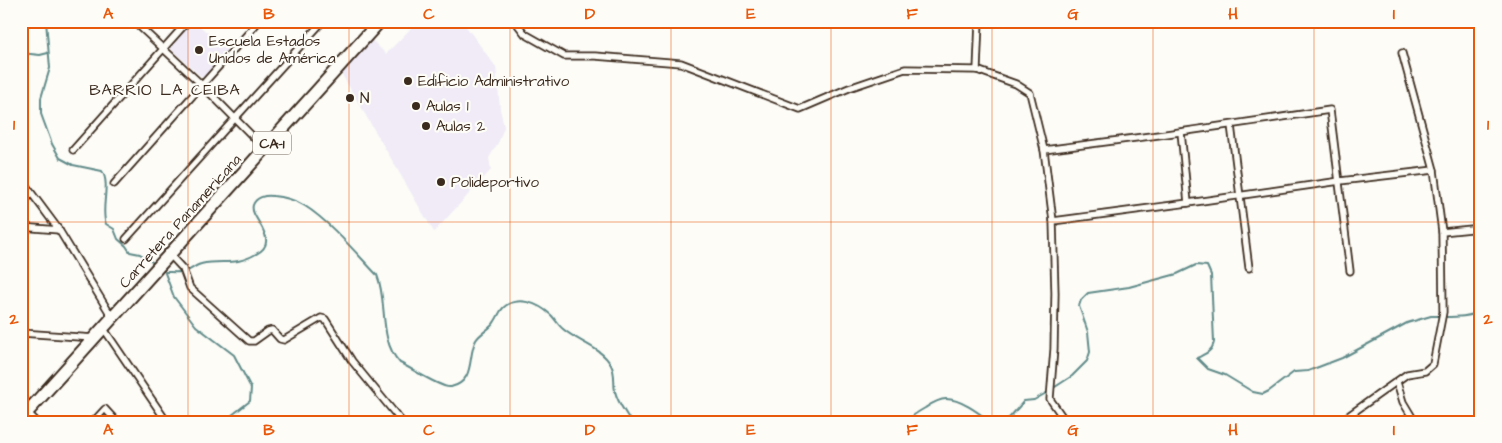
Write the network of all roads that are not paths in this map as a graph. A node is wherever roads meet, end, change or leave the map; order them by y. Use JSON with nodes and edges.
{"nodes":[{"id":1,"x":136,"y":21,"type":"edge"},
{"id":2,"x":188,"y":21,"type":"edge"},
{"id":3,"x":259,"y":21,"type":"edge"},
{"id":4,"x":322,"y":21,"type":"edge"},
{"id":5,"x":380,"y":21,"type":"edge"},
{"id":6,"x":515,"y":21,"type":"edge"},
{"id":7,"x":979,"y":21,"type":"edge"},
{"id":8,"x":164,"y":48,"type":"junction"},
{"id":9,"x":1402,"y":53,"type":"dead end"},
{"id":10,"x":977,"y":70,"type":"junction"},
{"id":11,"x":202,"y":85,"type":"junction"},
{"id":12,"x":236,"y":118,"type":"junction"},
{"id":13,"x":1231,"y":125,"type":"junction"},
{"id":14,"x":1181,"y":132,"type":"junction"},
{"id":15,"x":74,"y":150,"type":"dead end"},
{"id":16,"x":266,"y":150,"type":"junction"},
{"id":17,"x":1044,"y":150,"type":"junction"},
{"id":18,"x":1434,"y":170,"type":"junction"},
{"id":19,"x":21,"y":179,"type":"edge"},
{"id":20,"x":1340,"y":181,"type":"junction"},
{"id":21,"x":114,"y":184,"type":"dead end"},
{"id":22,"x":1240,"y":195,"type":"junction"},
{"id":23,"x":1188,"y":203,"type":"junction"},
{"id":24,"x":1053,"y":221,"type":"junction"},
{"id":25,"x":21,"y":227,"type":"edge"},
{"id":26,"x":1481,"y":228,"type":"edge"},
{"id":27,"x":59,"y":230,"type":"junction"},
{"id":28,"x":1442,"y":232,"type":"junction"},
{"id":29,"x":126,"y":239,"type":"dead end"},
{"id":30,"x":162,"y":263,"type":"junction"},
{"id":31,"x":1249,"y":268,"type":"dead end"},
{"id":32,"x":1350,"y":271,"type":"dead end"},
{"id":33,"x":112,"y":317,"type":"junction"},
{"id":34,"x":104,"y":328,"type":"junction"},
{"id":35,"x":21,"y":333,"type":"edge"},
{"id":36,"x":94,"y":338,"type":"junction"},
{"id":37,"x":1396,"y":382,"type":"junction"},
{"id":38,"x":24,"y":415,"type":"edge"},
{"id":39,"x":37,"y":422,"type":"edge"},
{"id":40,"x":93,"y":422,"type":"edge"},
{"id":41,"x":117,"y":422,"type":"edge"},
{"id":42,"x":167,"y":422,"type":"edge"},
{"id":43,"x":402,"y":422,"type":"edge"},
{"id":44,"x":1066,"y":422,"type":"edge"},
{"id":45,"x":1343,"y":422,"type":"edge"},
{"id":46,"x":1415,"y":422,"type":"edge"}],
"edges":[{"from":1,"to":8,"type":"street"},
{"from":2,"to":8,"type":"street"},
{"from":3,"to":11,"type":"street"},
{"from":4,"to":12,"type":"street"},
{"from":5,"to":16,"type":"highway","name":"Carretera Panamericana","number":"CA-1"},
{"from":6,"to":10,"type":"street"},
{"from":7,"to":10,"type":"street"},
{"from":8,"to":11,"type":"street"},
{"from":8,"to":15,"type":"street"},
{"from":9,"to":18,"type":"street"},
{"from":10,"to":17,"type":"street"},
{"from":11,"to":12,"type":"street"},
{"from":11,"to":21,"type":"street"},
{"from":12,"to":16,"type":"street"},
{"from":12,"to":29,"type":"street"},
{"from":13,"to":14,"type":"street"},
{"from":13,"to":20,"type":"street"},
{"from":13,"to":22,"type":"street"},
{"from":14,"to":17,"type":"street"},
{"from":14,"to":23,"type":"street"},
{"from":16,"to":30,"type":"highway","name":"Carretera Panamericana","number":"CA-1"},
{"from":17,"to":24,"type":"street"},
{"from":18,"to":20,"type":"street"},
{"from":18,"to":28,"type":"street"},
{"from":19,"to":27,"type":"street"},
{"from":20,"to":22,"type":"street"},
{"from":20,"to":32,"type":"street"},
{"from":22,"to":23,"type":"street"},
{"from":22,"to":31,"type":"street"},
{"from":23,"to":24,"type":"street"},
{"from":24,"to":44,"type":"street"},
{"from":25,"to":27,"type":"street"},
{"from":26,"to":28,"type":"street"},
{"from":27,"to":33,"type":"street"},
{"from":28,"to":37,"type":"street"},
{"from":30,"to":33,"type":"highway","name":"Carretera Panamericana","number":"CA-1"},
{"from":30,"to":43,"type":"street"},
{"from":33,"to":34,"type":"highway","name":"Carretera Panamericana","number":"CA-1"},
{"from":34,"to":36,"type":"highway","name":"Carretera Panamericana","number":"CA-1"},
{"from":34,"to":42,"type":"street"},
{"from":35,"to":36,"type":"street"},
{"from":36,"to":38,"type":"highway","name":"Carretera Panamericana","number":"CA-1"},
{"from":37,"to":45,"type":"street"},
{"from":37,"to":46,"type":"street"},
{"from":38,"to":39,"type":"street"},
{"from":40,"to":41,"type":"street"}]}
